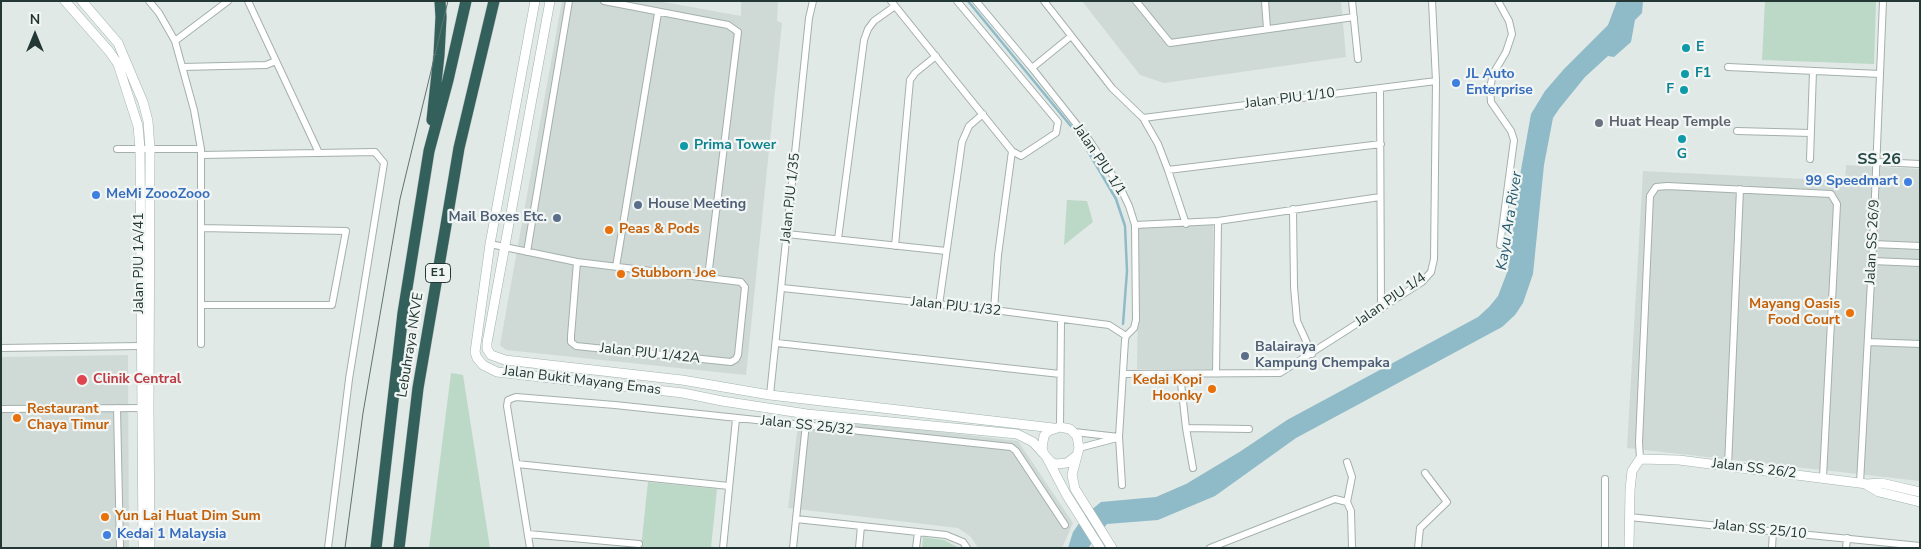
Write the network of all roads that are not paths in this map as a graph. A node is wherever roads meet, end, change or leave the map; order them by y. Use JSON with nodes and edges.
{"nodes":[{"id":1,"x":65,"y":1,"type":"edge"},
{"id":2,"x":82,"y":1,"type":"edge"},
{"id":3,"x":149,"y":1,"type":"edge"},
{"id":4,"x":228,"y":1,"type":"edge"},
{"id":5,"x":248,"y":1,"type":"edge"},
{"id":6,"x":440,"y":1,"type":"edge"},
{"id":7,"x":466,"y":1,"type":"edge"},
{"id":8,"x":494,"y":1,"type":"edge"},
{"id":9,"x":550,"y":1,"type":"edge"},
{"id":10,"x":569,"y":1,"type":"edge"},
{"id":11,"x":604,"y":1,"type":"edge"},
{"id":12,"x":813,"y":1,"type":"edge"},
{"id":13,"x":957,"y":1,"type":"edge"},
{"id":14,"x":976,"y":1,"type":"edge"},
{"id":15,"x":1044,"y":1,"type":"edge"},
{"id":16,"x":1136,"y":1,"type":"edge"},
{"id":17,"x":1264,"y":1,"type":"edge"},
{"id":18,"x":1352,"y":1,"type":"edge"},
{"id":19,"x":1432,"y":1,"type":"edge"},
{"id":20,"x":1498,"y":1,"type":"edge"},
{"id":21,"x":1883,"y":1,"type":"edge"},
{"id":22,"x":536,"y":4,"type":"edge"},
{"id":23,"x":893,"y":4,"type":"edge"},
{"id":24,"x":658,"y":13,"type":"junction"},
{"id":25,"x":1354,"y":17,"type":"junction"},
{"id":26,"x":1267,"y":29,"type":"junction"},
{"id":27,"x":1070,"y":37,"type":"junction"},
{"id":28,"x":175,"y":41,"type":"junction"},
{"id":29,"x":936,"y":56,"type":"junction"},
{"id":30,"x":1358,"y":59,"type":"dead end"},
{"id":31,"x":276,"y":61,"type":"junction"},
{"id":32,"x":182,"y":67,"type":"junction"},
{"id":33,"x":1728,"y":67,"type":"dead end"},
{"id":34,"x":1032,"y":68,"type":"junction"},
{"id":35,"x":1812,"y":71,"type":"junction"},
{"id":36,"x":1880,"y":74,"type":"junction"},
{"id":37,"x":1436,"y":82,"type":"junction"},
{"id":38,"x":1380,"y":88,"type":"junction"},
{"id":39,"x":983,"y":114,"type":"junction"},
{"id":40,"x":1144,"y":118,"type":"junction"},
{"id":41,"x":1737,"y":131,"type":"dead end"},
{"id":42,"x":1811,"y":133,"type":"junction"},
{"id":43,"x":1381,"y":144,"type":"junction"},
{"id":44,"x":117,"y":149,"type":"dead end"},
{"id":45,"x":145,"y":149,"type":"junction"},
{"id":46,"x":428,"y":151,"type":"junction"},
{"id":47,"x":1012,"y":151,"type":"junction"},
{"id":48,"x":200,"y":152,"type":"junction"},
{"id":49,"x":320,"y":153,"type":"junction"},
{"id":50,"x":1810,"y":159,"type":"dead end"},
{"id":51,"x":1877,"y":162,"type":"junction"},
{"id":52,"x":1920,"y":164,"type":"edge"},
{"id":53,"x":1168,"y":170,"type":"junction"},
{"id":54,"x":1740,"y":189,"type":"junction"},
{"id":55,"x":1380,"y":197,"type":"junction"},
{"id":56,"x":1293,"y":209,"type":"junction"},
{"id":57,"x":1218,"y":221,"type":"junction"},
{"id":58,"x":1186,"y":224,"type":"junction"},
{"id":59,"x":1135,"y":225,"type":"junction"},
{"id":60,"x":201,"y":228,"type":"junction"},
{"id":61,"x":787,"y":234,"type":"junction"},
{"id":62,"x":838,"y":239,"type":"junction"},
{"id":63,"x":490,"y":244,"type":"junction"},
{"id":64,"x":1873,"y":244,"type":"junction"},
{"id":65,"x":1500,"y":245,"type":"dead end"},
{"id":66,"x":894,"y":246,"type":"junction"},
{"id":67,"x":1920,"y":246,"type":"edge"},
{"id":68,"x":505,"y":247,"type":"junction"},
{"id":69,"x":946,"y":251,"type":"junction"},
{"id":70,"x":527,"y":252,"type":"junction"},
{"id":71,"x":1872,"y":261,"type":"junction"},
{"id":72,"x":577,"y":262,"type":"junction"},
{"id":73,"x":1920,"y":263,"type":"edge"},
{"id":74,"x":616,"y":267,"type":"junction"},
{"id":75,"x":708,"y":277,"type":"junction"},
{"id":76,"x":782,"y":288,"type":"junction"},
{"id":77,"x":201,"y":305,"type":"junction"},
{"id":78,"x":938,"y":305,"type":"junction"},
{"id":79,"x":1381,"y":309,"type":"junction"},
{"id":80,"x":994,"y":310,"type":"junction"},
{"id":81,"x":1062,"y":320,"type":"junction"},
{"id":82,"x":1126,"y":336,"type":"junction"},
{"id":83,"x":1868,"y":342,"type":"junction"},
{"id":84,"x":777,"y":343,"type":"junction"},
{"id":85,"x":201,"y":344,"type":"dead end"},
{"id":86,"x":1920,"y":344,"type":"edge"},
{"id":87,"x":141,"y":346,"type":"junction"},
{"id":88,"x":1,"y":348,"type":"edge"},
{"id":89,"x":1312,"y":354,"type":"junction"},
{"id":90,"x":1060,"y":374,"type":"junction"},
{"id":91,"x":1123,"y":374,"type":"junction"},
{"id":92,"x":1180,"y":374,"type":"junction"},
{"id":93,"x":1216,"y":374,"type":"junction"},
{"id":94,"x":770,"y":395,"type":"junction"},
{"id":95,"x":117,"y":408,"type":"junction"},
{"id":96,"x":145,"y":408,"type":"junction"},
{"id":97,"x":1,"y":409,"type":"edge"},
{"id":98,"x":807,"y":414,"type":"junction"},
{"id":99,"x":736,"y":419,"type":"junction"},
{"id":100,"x":806,"y":425,"type":"junction"},
{"id":101,"x":1057,"y":427,"type":"junction"},
{"id":102,"x":1186,"y":428,"type":"junction"},
{"id":103,"x":1249,"y":429,"type":"dead end"},
{"id":104,"x":1074,"y":432,"type":"junction"},
{"id":105,"x":1118,"y":437,"type":"junction"},
{"id":106,"x":1078,"y":452,"type":"junction"},
{"id":107,"x":1045,"y":456,"type":"junction"},
{"id":108,"x":1640,"y":459,"type":"junction"},
{"id":109,"x":1347,"y":462,"type":"dead end"},
{"id":110,"x":517,"y":464,"type":"junction"},
{"id":111,"x":1728,"y":466,"type":"junction"},
{"id":112,"x":1193,"y":468,"type":"dead end"},
{"id":113,"x":1425,"y":474,"type":"dead end"},
{"id":114,"x":1823,"y":477,"type":"junction"},
{"id":115,"x":1605,"y":479,"type":"dead end"},
{"id":116,"x":1863,"y":484,"type":"junction"},
{"id":117,"x":1122,"y":485,"type":"dead end"},
{"id":118,"x":729,"y":486,"type":"junction"},
{"id":119,"x":1920,"y":492,"type":"edge"},
{"id":120,"x":1076,"y":500,"type":"junction"},
{"id":121,"x":1347,"y":502,"type":"junction"},
{"id":122,"x":1920,"y":502,"type":"edge"},
{"id":123,"x":1630,"y":517,"type":"junction"},
{"id":124,"x":796,"y":519,"type":"junction"},
{"id":125,"x":1065,"y":525,"type":"dead end"},
{"id":126,"x":861,"y":526,"type":"junction"},
{"id":127,"x":1773,"y":531,"type":"junction"},
{"id":128,"x":918,"y":532,"type":"junction"},
{"id":129,"x":528,"y":534,"type":"junction"},
{"id":130,"x":1847,"y":538,"type":"junction"},
{"id":131,"x":639,"y":544,"type":"dead end"},
{"id":132,"x":1920,"y":546,"type":"edge"},
{"id":133,"x":120,"y":548,"type":"edge"},
{"id":134,"x":142,"y":548,"type":"edge"},
{"id":135,"x":150,"y":548,"type":"edge"},
{"id":136,"x":328,"y":548,"type":"edge"},
{"id":137,"x":376,"y":548,"type":"edge"},
{"id":138,"x":399,"y":548,"type":"edge"},
{"id":139,"x":530,"y":548,"type":"edge"},
{"id":140,"x":723,"y":548,"type":"edge"},
{"id":141,"x":794,"y":548,"type":"edge"},
{"id":142,"x":859,"y":548,"type":"edge"},
{"id":143,"x":916,"y":548,"type":"edge"},
{"id":144,"x":967,"y":548,"type":"edge"},
{"id":145,"x":1100,"y":548,"type":"edge"},
{"id":146,"x":1112,"y":548,"type":"edge"},
{"id":147,"x":1210,"y":548,"type":"edge"},
{"id":148,"x":1352,"y":548,"type":"edge"},
{"id":149,"x":1418,"y":548,"type":"edge"},
{"id":150,"x":1605,"y":548,"type":"edge"},
{"id":151,"x":1629,"y":548,"type":"edge"},
{"id":152,"x":1772,"y":548,"type":"edge"},
{"id":153,"x":1846,"y":548,"type":"edge"}],
"edges":[{"from":1,"to":45,"type":"main road","name":"Jalan PJU 1A/41"},
{"from":2,"to":45,"type":"main road","name":"Jalan PJU 1A/41"},
{"from":3,"to":28,"type":"street"},
{"from":4,"to":28,"type":"street"},
{"from":5,"to":31,"type":"street"},
{"from":6,"to":46,"type":"highway"},
{"from":7,"to":46,"type":"highway","name":"Lebuhraya NKVE","number":"E1"},
{"from":8,"to":138,"type":"highway","name":"Lebuhraya NKVE","number":"E1"},
{"from":9,"to":68,"type":"main road","name":"Jalan Bukit Mayang Emas"},
{"from":10,"to":70,"type":"street"},
{"from":11,"to":24,"type":"street"},
{"from":12,"to":61,"type":"street","name":"Jalan PJU 1/35"},
{"from":13,"to":47,"type":"street","name":"Jalan PJU 1/1"},
{"from":14,"to":34,"type":"street","name":"Jalan PJU 1/1"},
{"from":15,"to":27,"type":"street"},
{"from":16,"to":26,"type":"street"},
{"from":17,"to":26,"type":"street"},
{"from":18,"to":25,"type":"street"},
{"from":19,"to":37,"type":"street","name":"Jalan PJU 1/4"},
{"from":20,"to":65,"type":"street"},
{"from":21,"to":36,"type":"street","name":"Jalan SS 26/9"},
{"from":22,"to":63,"type":"main road","name":"Jalan Bukit Mayang Emas"},
{"from":23,"to":29,"type":"street"},
{"from":23,"to":62,"type":"street"},
{"from":24,"to":74,"type":"street"},
{"from":24,"to":75,"type":"street"},
{"from":25,"to":26,"type":"street"},
{"from":25,"to":30,"type":"street"},
{"from":27,"to":34,"type":"street"},
{"from":27,"to":40,"type":"street"},
{"from":28,"to":32,"type":"street"},
{"from":29,"to":39,"type":"street"},
{"from":29,"to":66,"type":"street"},
{"from":31,"to":32,"type":"street"},
{"from":31,"to":49,"type":"street"},
{"from":32,"to":48,"type":"street"},
{"from":33,"to":35,"type":"street"},
{"from":34,"to":59,"type":"street","name":"Jalan PJU 1/1"},
{"from":35,"to":36,"type":"street"},
{"from":35,"to":42,"type":"street"},
{"from":36,"to":51,"type":"street","name":"Jalan SS 26/9"},
{"from":37,"to":38,"type":"street","name":"Jalan PJU 1/10"},
{"from":37,"to":79,"type":"street","name":"Jalan PJU 1/4"},
{"from":38,"to":40,"type":"street","name":"Jalan PJU 1/10"},
{"from":38,"to":43,"type":"street"},
{"from":39,"to":47,"type":"street"},
{"from":39,"to":69,"type":"street"},
{"from":40,"to":53,"type":"street"},
{"from":41,"to":42,"type":"street"},
{"from":42,"to":50,"type":"street"},
{"from":43,"to":53,"type":"street"},
{"from":43,"to":55,"type":"street"},
{"from":44,"to":45,"type":"street"},
{"from":45,"to":48,"type":"street"},
{"from":45,"to":87,"type":"main road","name":"Jalan PJU 1A/41"},
{"from":45,"to":96,"type":"main road","name":"Jalan PJU 1A/41"},
{"from":46,"to":137,"type":"highway","name":"Lebuhraya NKVE","number":"E1"},
{"from":47,"to":80,"type":"street"},
{"from":48,"to":49,"type":"street"},
{"from":48,"to":60,"type":"street"},
{"from":49,"to":136,"type":"street"},
{"from":51,"to":52,"type":"street"},
{"from":51,"to":64,"type":"street","name":"Jalan SS 26/9"},
{"from":53,"to":58,"type":"street"},
{"from":54,"to":108,"type":"street"},
{"from":54,"to":111,"type":"street"},
{"from":54,"to":114,"type":"street"},
{"from":55,"to":56,"type":"street"},
{"from":55,"to":79,"type":"street"},
{"from":56,"to":57,"type":"street"},
{"from":56,"to":89,"type":"street"},
{"from":57,"to":58,"type":"street"},
{"from":57,"to":93,"type":"street"},
{"from":58,"to":59,"type":"street"},
{"from":59,"to":82,"type":"street","name":"Jalan PJU 1/1"},
{"from":60,"to":77,"type":"street"},
{"from":60,"to":77,"type":"street"},
{"from":61,"to":62,"type":"street"},
{"from":61,"to":76,"type":"street","name":"Jalan PJU 1/35"},
{"from":62,"to":66,"type":"street"},
{"from":63,"to":68,"type":"street"},
{"from":63,"to":98,"type":"main road","name":"Jalan Bukit Mayang Emas"},
{"from":64,"to":67,"type":"street"},
{"from":64,"to":71,"type":"street","name":"Jalan SS 26/9"},
{"from":66,"to":69,"type":"street"},
{"from":68,"to":70,"type":"street"},
{"from":68,"to":94,"type":"main road","name":"Jalan Bukit Mayang Emas"},
{"from":69,"to":78,"type":"street"},
{"from":70,"to":72,"type":"street"},
{"from":71,"to":73,"type":"street"},
{"from":71,"to":83,"type":"street","name":"Jalan SS 26/9"},
{"from":72,"to":74,"type":"street"},
{"from":72,"to":75,"type":"street","name":"Jalan PJU 1/42A"},
{"from":74,"to":75,"type":"street"},
{"from":76,"to":78,"type":"street","name":"Jalan PJU 1/32"},
{"from":76,"to":84,"type":"street","name":"Jalan PJU 1/35"},
{"from":77,"to":85,"type":"street"},
{"from":78,"to":80,"type":"street","name":"Jalan PJU 1/32"},
{"from":79,"to":89,"type":"street","name":"Jalan PJU 1/4"},
{"from":80,"to":81,"type":"street","name":"Jalan PJU 1/32"},
{"from":81,"to":82,"type":"street","name":"Jalan PJU 1/32"},
{"from":81,"to":90,"type":"street"},
{"from":82,"to":91,"type":"street","name":"Jalan PJU 1/1"},
{"from":83,"to":86,"type":"street"},
{"from":83,"to":116,"type":"street","name":"Jalan SS 26/9"},
{"from":84,"to":90,"type":"street"},
{"from":84,"to":94,"type":"street","name":"Jalan PJU 1/35"},
{"from":87,"to":88,"type":"street"},
{"from":87,"to":96,"type":"main road","name":"Jalan PJU 1A/41"},
{"from":89,"to":93,"type":"street","name":"Jalan PJU 1/4"},
{"from":90,"to":101,"type":"street"},
{"from":91,"to":92,"type":"street","name":"Jalan PJU 1/4"},
{"from":91,"to":105,"type":"street","name":"Jalan PJU 1/1"},
{"from":92,"to":93,"type":"street","name":"Jalan PJU 1/4"},
{"from":92,"to":102,"type":"street"},
{"from":94,"to":101,"type":"main road","name":"Jalan Bukit Mayang Emas"},
{"from":95,"to":96,"type":"street"},
{"from":95,"to":97,"type":"street"},
{"from":95,"to":133,"type":"street"},
{"from":96,"to":134,"type":"main road","name":"Jalan PJU 1A/41"},
{"from":96,"to":135,"type":"main road","name":"Jalan PJU 1A/41"},
{"from":98,"to":100,"type":"street"},
{"from":98,"to":107,"type":"main road","name":"Jalan Bukit Mayang Emas"},
{"from":99,"to":100,"type":"street","name":"Jalan SS 25/32"},
{"from":99,"to":110,"type":"street","name":"Jalan SS 25/32"},
{"from":99,"to":118,"type":"street"},
{"from":100,"to":124,"type":"street"},
{"from":100,"to":125,"type":"street","name":"Jalan SS 25/32"},
{"from":101,"to":104,"type":"main road"},
{"from":101,"to":107,"type":"main road"},
{"from":102,"to":103,"type":"street"},
{"from":102,"to":112,"type":"street"},
{"from":104,"to":105,"type":"street"},
{"from":104,"to":106,"type":"main road"},
{"from":105,"to":106,"type":"street"},
{"from":105,"to":117,"type":"street","name":"Jalan PJU 1/1"},
{"from":106,"to":107,"type":"main road"},
{"from":106,"to":120,"type":"main road"},
{"from":107,"to":120,"type":"main road"},
{"from":108,"to":111,"type":"main road","name":"Jalan SS 26/2"},
{"from":108,"to":123,"type":"main road"},
{"from":109,"to":121,"type":"street"},
{"from":110,"to":118,"type":"street"},
{"from":110,"to":129,"type":"street"},
{"from":111,"to":114,"type":"main road","name":"Jalan SS 26/2"},
{"from":113,"to":149,"type":"street"},
{"from":114,"to":116,"type":"main road","name":"Jalan SS 26/2"},
{"from":115,"to":150,"type":"street"},
{"from":116,"to":119,"type":"main road","name":"Jalan SS 26/2"},
{"from":116,"to":122,"type":"main road","name":"Jalan SS 26/2"},
{"from":118,"to":140,"type":"street"},
{"from":120,"to":145,"type":"main road"},
{"from":120,"to":146,"type":"main road"},
{"from":121,"to":147,"type":"street"},
{"from":121,"to":148,"type":"street"},
{"from":123,"to":127,"type":"street","name":"Jalan SS 25/10"},
{"from":123,"to":151,"type":"main road"},
{"from":124,"to":126,"type":"street"},
{"from":124,"to":141,"type":"street"},
{"from":126,"to":128,"type":"street"},
{"from":126,"to":142,"type":"street"},
{"from":127,"to":130,"type":"street","name":"Jalan SS 25/10"},
{"from":127,"to":152,"type":"street"},
{"from":128,"to":143,"type":"street"},
{"from":128,"to":144,"type":"street"},
{"from":129,"to":131,"type":"street"},
{"from":129,"to":139,"type":"street"},
{"from":130,"to":132,"type":"street","name":"Jalan SS 25/10"},
{"from":130,"to":153,"type":"street"}]}
